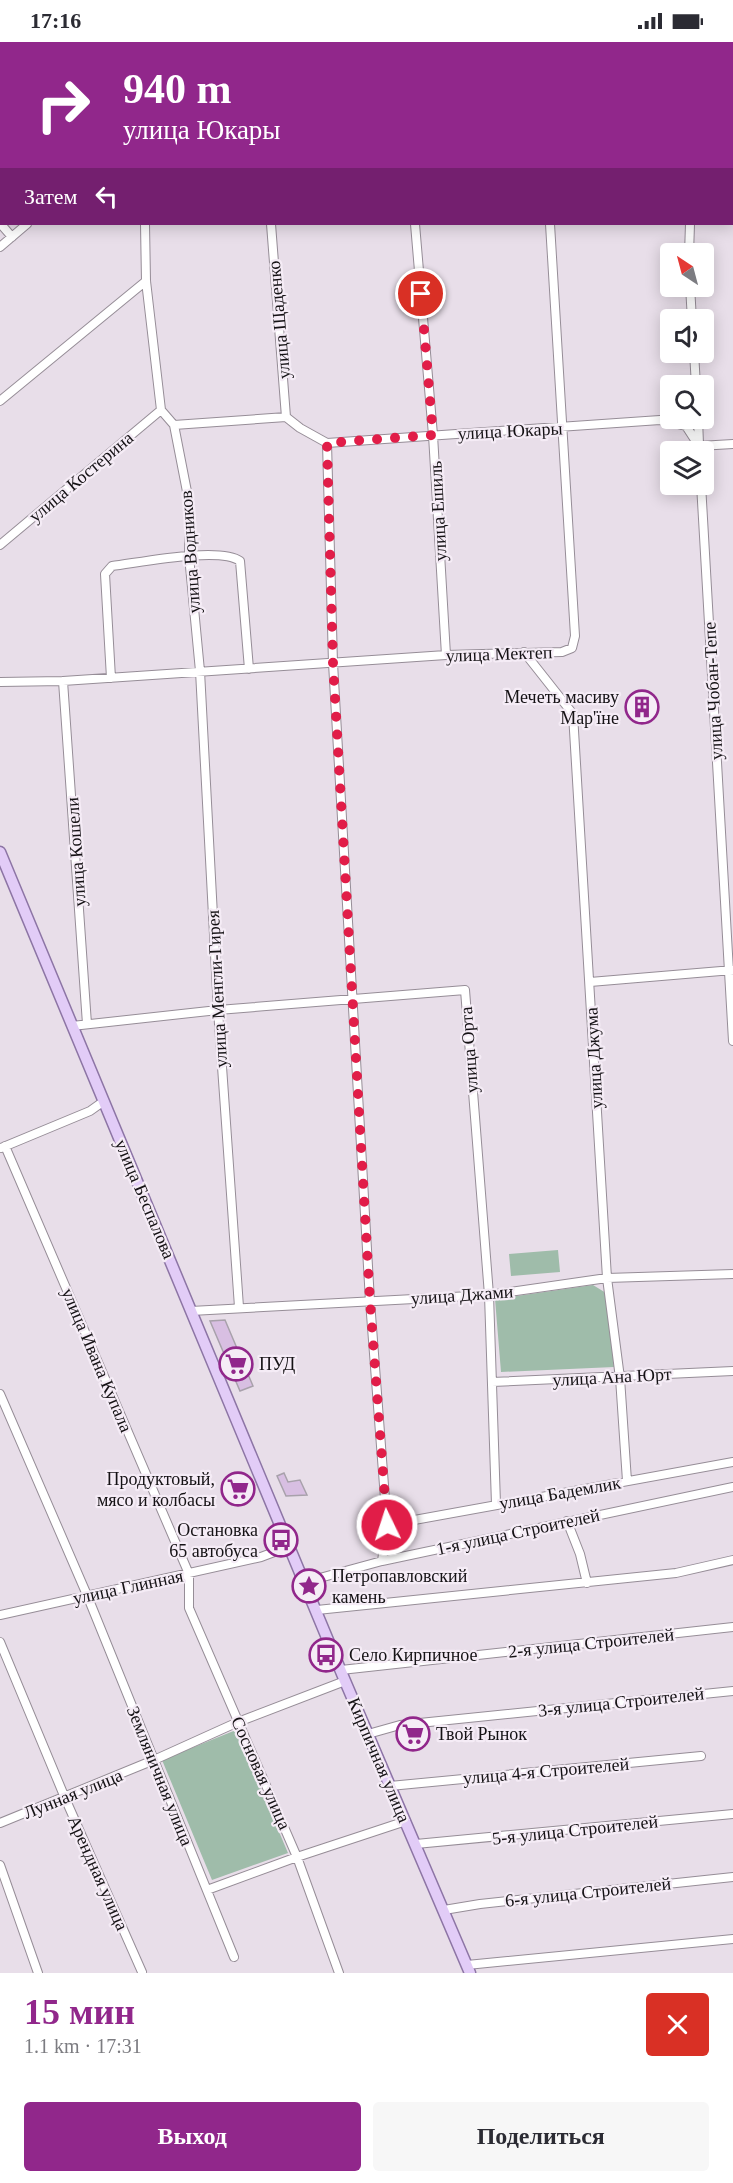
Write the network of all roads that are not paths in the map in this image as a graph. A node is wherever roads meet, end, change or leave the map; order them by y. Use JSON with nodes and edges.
{"nodes":[{"id":1,"x":2,"y":225,"type":"edge"},
{"id":2,"x":26,"y":225,"type":"edge"},
{"id":3,"x":145,"y":225,"type":"edge"},
{"id":4,"x":271,"y":225,"type":"edge"},
{"id":5,"x":416,"y":225,"type":"edge"},
{"id":6,"x":550,"y":225,"type":"edge"},
{"id":7,"x":690,"y":225,"type":"edge"},
{"id":8,"x":12,"y":237,"type":"junction"},
{"id":9,"x":689,"y":243,"type":"edge"},
{"id":10,"x":0,"y":247,"type":"edge"},
{"id":11,"x":146,"y":281,"type":"junction"},
{"id":12,"x":0,"y":401,"type":"edge"},
{"id":13,"x":161,"y":410,"type":"junction"},
{"id":14,"x":286,"y":417,"type":"junction"},
{"id":15,"x":174,"y":425,"type":"junction"},
{"id":16,"x":563,"y":428,"type":"junction"},
{"id":17,"x":433,"y":435,"type":"junction"},
{"id":18,"x":694,"y":441,"type":"edge"},
{"id":19,"x":327,"y":443,"type":"junction"},
{"id":20,"x":733,"y":444,"type":"edge"},
{"id":21,"x":714,"y":447,"type":"edge"},
{"id":22,"x":702,"y":495,"type":"edge"},
{"id":23,"x":0,"y":545,"type":"edge"},
{"id":24,"x":189,"y":556,"type":"junction"},
{"id":25,"x":524,"y":652,"type":"junction"},
{"id":26,"x":446,"y":655,"type":"junction"},
{"id":27,"x":333,"y":663,"type":"junction"},
{"id":28,"x":249,"y":669,"type":"junction"},
{"id":29,"x":200,"y":671,"type":"junction"},
{"id":30,"x":111,"y":678,"type":"junction"},
{"id":31,"x":63,"y":681,"type":"junction"},
{"id":32,"x":0,"y":682,"type":"edge"},
{"id":33,"x":0,"y":852,"type":"edge"},
{"id":34,"x":730,"y":970,"type":"edge"},
{"id":35,"x":590,"y":982,"type":"junction"},
{"id":36,"x":354,"y":999,"type":"junction"},
{"id":37,"x":218,"y":1010,"type":"junction"},
{"id":38,"x":87,"y":1024,"type":"junction"},
{"id":39,"x":72,"y":1026,"type":"junction"},
{"id":40,"x":733,"y":1041,"type":"edge"},
{"id":41,"x":104,"y":1101,"type":"junction"},
{"id":42,"x":2,"y":1147,"type":"edge"},
{"id":43,"x":733,"y":1274,"type":"edge"},
{"id":44,"x":607,"y":1278,"type":"junction"},
{"id":45,"x":489,"y":1295,"type":"junction"},
{"id":46,"x":370,"y":1301,"type":"junction"},
{"id":47,"x":239,"y":1307,"type":"junction"},
{"id":48,"x":191,"y":1311,"type":"junction"},
{"id":49,"x":733,"y":1371,"type":"edge"},
{"id":50,"x":620,"y":1378,"type":"junction"},
{"id":51,"x":492,"y":1382,"type":"junction"},
{"id":52,"x":0,"y":1394,"type":"edge"},
{"id":53,"x":733,"y":1462,"type":"edge"},
{"id":54,"x":627,"y":1481,"type":"junction"},
{"id":55,"x":733,"y":1487,"type":"edge"},
{"id":56,"x":496,"y":1504,"type":"junction"},
{"id":57,"x":567,"y":1521,"type":"junction"},
{"id":58,"x":387,"y":1525,"type":"junction"},
{"id":59,"x":290,"y":1546,"type":"junction"},
{"id":60,"x":733,"y":1560,"type":"edge"},
{"id":61,"x":382,"y":1561,"type":"junction"},
{"id":62,"x":189,"y":1574,"type":"junction"},
{"id":63,"x":305,"y":1582,"type":"junction"},
{"id":64,"x":588,"y":1583,"type":"junction"},
{"id":65,"x":87,"y":1595,"type":"junction"},
{"id":66,"x":317,"y":1610,"type":"junction"},
{"id":67,"x":0,"y":1615,"type":"edge"},
{"id":68,"x":733,"y":1628,"type":"edge"},
{"id":69,"x":0,"y":1642,"type":"edge"},
{"id":70,"x":341,"y":1670,"type":"junction"},
{"id":71,"x":345,"y":1681,"type":"junction"},
{"id":72,"x":733,"y":1691,"type":"edge"},
{"id":73,"x":238,"y":1722,"type":"junction"},
{"id":74,"x":368,"y":1734,"type":"junction"},
{"id":75,"x":701,"y":1756,"type":"dead end"},
{"id":76,"x":154,"y":1760,"type":"junction"},
{"id":77,"x":390,"y":1786,"type":"junction"},
{"id":78,"x":65,"y":1798,"type":"junction"},
{"id":79,"x":733,"y":1814,"type":"edge"},
{"id":80,"x":406,"y":1821,"type":"junction"},
{"id":81,"x":0,"y":1823,"type":"edge"},
{"id":82,"x":416,"y":1844,"type":"junction"},
{"id":83,"x":297,"y":1857,"type":"junction"},
{"id":84,"x":0,"y":1865,"type":"edge"},
{"id":85,"x":733,"y":1877,"type":"edge"},
{"id":86,"x":207,"y":1890,"type":"junction"},
{"id":87,"x":444,"y":1910,"type":"junction"},
{"id":88,"x":733,"y":1940,"type":"edge"},
{"id":89,"x":234,"y":1957,"type":"dead end"},
{"id":90,"x":468,"y":1969,"type":"edge"},
{"id":91,"x":141,"y":1972,"type":"edge"},
{"id":92,"x":38,"y":1973,"type":"edge"},
{"id":93,"x":339,"y":1973,"type":"edge"}],
"edges":[{"from":1,"to":8,"type":"street"},
{"from":2,"to":8,"type":"street"},
{"from":3,"to":11,"type":"street"},
{"from":4,"to":14,"type":"street","name":"улица Щаденко"},
{"from":5,"to":17,"type":"street","name":"улица Ешиль"},
{"from":6,"to":16,"type":"street","name":"улица Мектеп"},
{"from":7,"to":9,"type":"street"},
{"from":8,"to":10,"type":"street"},
{"from":11,"to":12,"type":"street"},
{"from":11,"to":13,"type":"street"},
{"from":13,"to":15,"type":"street","name":"улица Водников"},
{"from":13,"to":23,"type":"street","name":"улица Костерина"},
{"from":14,"to":15,"type":"street"},
{"from":14,"to":19,"type":"street"},
{"from":15,"to":24,"type":"street","name":"улица Водников"},
{"from":16,"to":17,"type":"street","name":"улица Юкары"},
{"from":16,"to":18,"type":"street","name":"улица Юкары"},
{"from":16,"to":25,"type":"street","name":"улица Мектеп"},
{"from":17,"to":19,"type":"street","name":"улица Юкары"},
{"from":17,"to":26,"type":"street","name":"улица Ешиль"},
{"from":19,"to":27,"type":"street"},
{"from":20,"to":21,"type":"street"},
{"from":22,"to":34,"type":"street","name":"улица Чобан-Тепе"},
{"from":24,"to":28,"type":"street"},
{"from":24,"to":29,"type":"street","name":"улица Водников"},
{"from":24,"to":30,"type":"street"},
{"from":25,"to":26,"type":"street","name":"улица Мектеп"},
{"from":25,"to":35,"type":"street","name":"улица Джума"},
{"from":26,"to":27,"type":"street","name":"улица Мектеп"},
{"from":27,"to":28,"type":"street","name":"улица Мектеп"},
{"from":27,"to":36,"type":"street"},
{"from":28,"to":29,"type":"street","name":"улица Мектеп"},
{"from":29,"to":30,"type":"street","name":"улица Мектеп"},
{"from":29,"to":37,"type":"street","name":"улица Менгли-Гирея"},
{"from":30,"to":31,"type":"street","name":"улица Мектеп"},
{"from":31,"to":32,"type":"street","name":"улица Мектеп"},
{"from":31,"to":38,"type":"street","name":"улица Кошели"},
{"from":33,"to":39,"type":"main road","name":"улица Беспалова"},
{"from":34,"to":35,"type":"street"},
{"from":34,"to":40,"type":"street","name":"улица Чобан-Тепе"},
{"from":35,"to":44,"type":"street","name":"улица Джума"},
{"from":36,"to":37,"type":"street","name":"улица Орта"},
{"from":36,"to":45,"type":"street","name":"улица Орта"},
{"from":36,"to":46,"type":"street"},
{"from":37,"to":38,"type":"street","name":"улица Орта"},
{"from":37,"to":47,"type":"street","name":"улица Менгли-Гирея"},
{"from":38,"to":39,"type":"street","name":"улица Орта"},
{"from":39,"to":41,"type":"main road","name":"улица Беспалова"},
{"from":41,"to":42,"type":"street"},
{"from":41,"to":48,"type":"main road","name":"улица Беспалова"},
{"from":42,"to":62,"type":"street","name":"улица Ивана Купала"},
{"from":43,"to":44,"type":"street","name":"улица Джами"},
{"from":44,"to":45,"type":"street","name":"улица Джами"},
{"from":44,"to":50,"type":"street","name":"улица Джума"},
{"from":45,"to":46,"type":"street","name":"улица Джами"},
{"from":45,"to":51,"type":"street","name":"улица Орта"},
{"from":46,"to":47,"type":"street","name":"улица Джами"},
{"from":46,"to":58,"type":"street"},
{"from":47,"to":48,"type":"street","name":"улица Джами"},
{"from":48,"to":59,"type":"main road","name":"улица Беспалова"},
{"from":49,"to":50,"type":"street","name":"улица Ана Юрт"},
{"from":50,"to":51,"type":"street","name":"улица Ана Юрт"},
{"from":50,"to":54,"type":"street","name":"улица Джума"},
{"from":51,"to":56,"type":"street","name":"улица Орта"},
{"from":52,"to":65,"type":"street","name":"Земляничная улица"},
{"from":53,"to":54,"type":"street","name":"улица Бадемлик"},
{"from":54,"to":56,"type":"street","name":"улица Бадемлик"},
{"from":55,"to":57,"type":"street","name":"1-я улица Строителей"},
{"from":56,"to":58,"type":"street","name":"улица Бадемлик"},
{"from":57,"to":61,"type":"street","name":"1-я улица Строителей"},
{"from":57,"to":64,"type":"street"},
{"from":58,"to":61,"type":"street"},
{"from":59,"to":62,"type":"street","name":"улица Глинная"},
{"from":59,"to":63,"type":"main road","name":"Кирпичная улица"},
{"from":60,"to":64,"type":"street"},
{"from":61,"to":63,"type":"street","name":"1-я улица Строителей"},
{"from":62,"to":65,"type":"street","name":"улица Глинная"},
{"from":62,"to":73,"type":"street","name":"Сосновая улица"},
{"from":63,"to":66,"type":"main road","name":"Кирпичная улица"},
{"from":64,"to":66,"type":"street"},
{"from":65,"to":67,"type":"street","name":"улица Глинная"},
{"from":65,"to":76,"type":"street","name":"Земляничная улица"},
{"from":66,"to":70,"type":"main road","name":"Кирпичная улица"},
{"from":68,"to":70,"type":"street","name":"2-я улица Строителей"},
{"from":69,"to":78,"type":"street","name":"Арендная улица"},
{"from":70,"to":71,"type":"main road","name":"Кирпичная улица"},
{"from":71,"to":73,"type":"street","name":"Лунная улица"},
{"from":71,"to":74,"type":"main road","name":"Кирпичная улица"},
{"from":72,"to":74,"type":"street","name":"3-я улица Строителей"},
{"from":73,"to":76,"type":"street","name":"Лунная улица"},
{"from":73,"to":83,"type":"street","name":"Сосновая улица"},
{"from":74,"to":77,"type":"main road","name":"Кирпичная улица"},
{"from":75,"to":77,"type":"street","name":"улица 4-я Строителей"},
{"from":76,"to":78,"type":"street","name":"Лунная улица"},
{"from":76,"to":86,"type":"street","name":"Земляничная улица"},
{"from":77,"to":80,"type":"main road","name":"Кирпичная улица"},
{"from":78,"to":81,"type":"street","name":"Лунная улица"},
{"from":78,"to":91,"type":"street","name":"Арендная улица"},
{"from":79,"to":82,"type":"street","name":"5-я улица Строителей"},
{"from":80,"to":82,"type":"main road","name":"Кирпичная улица"},
{"from":80,"to":83,"type":"street"},
{"from":82,"to":87,"type":"main road","name":"Кирпичная улица"},
{"from":83,"to":86,"type":"street"},
{"from":83,"to":93,"type":"street","name":"Сосновая улица"},
{"from":84,"to":92,"type":"street"},
{"from":85,"to":87,"type":"street","name":"6-я улица Строителей"},
{"from":86,"to":89,"type":"street","name":"Земляничная улица"},
{"from":87,"to":90,"type":"main road","name":"Кирпичная улица"},
{"from":88,"to":90,"type":"street"}]}
